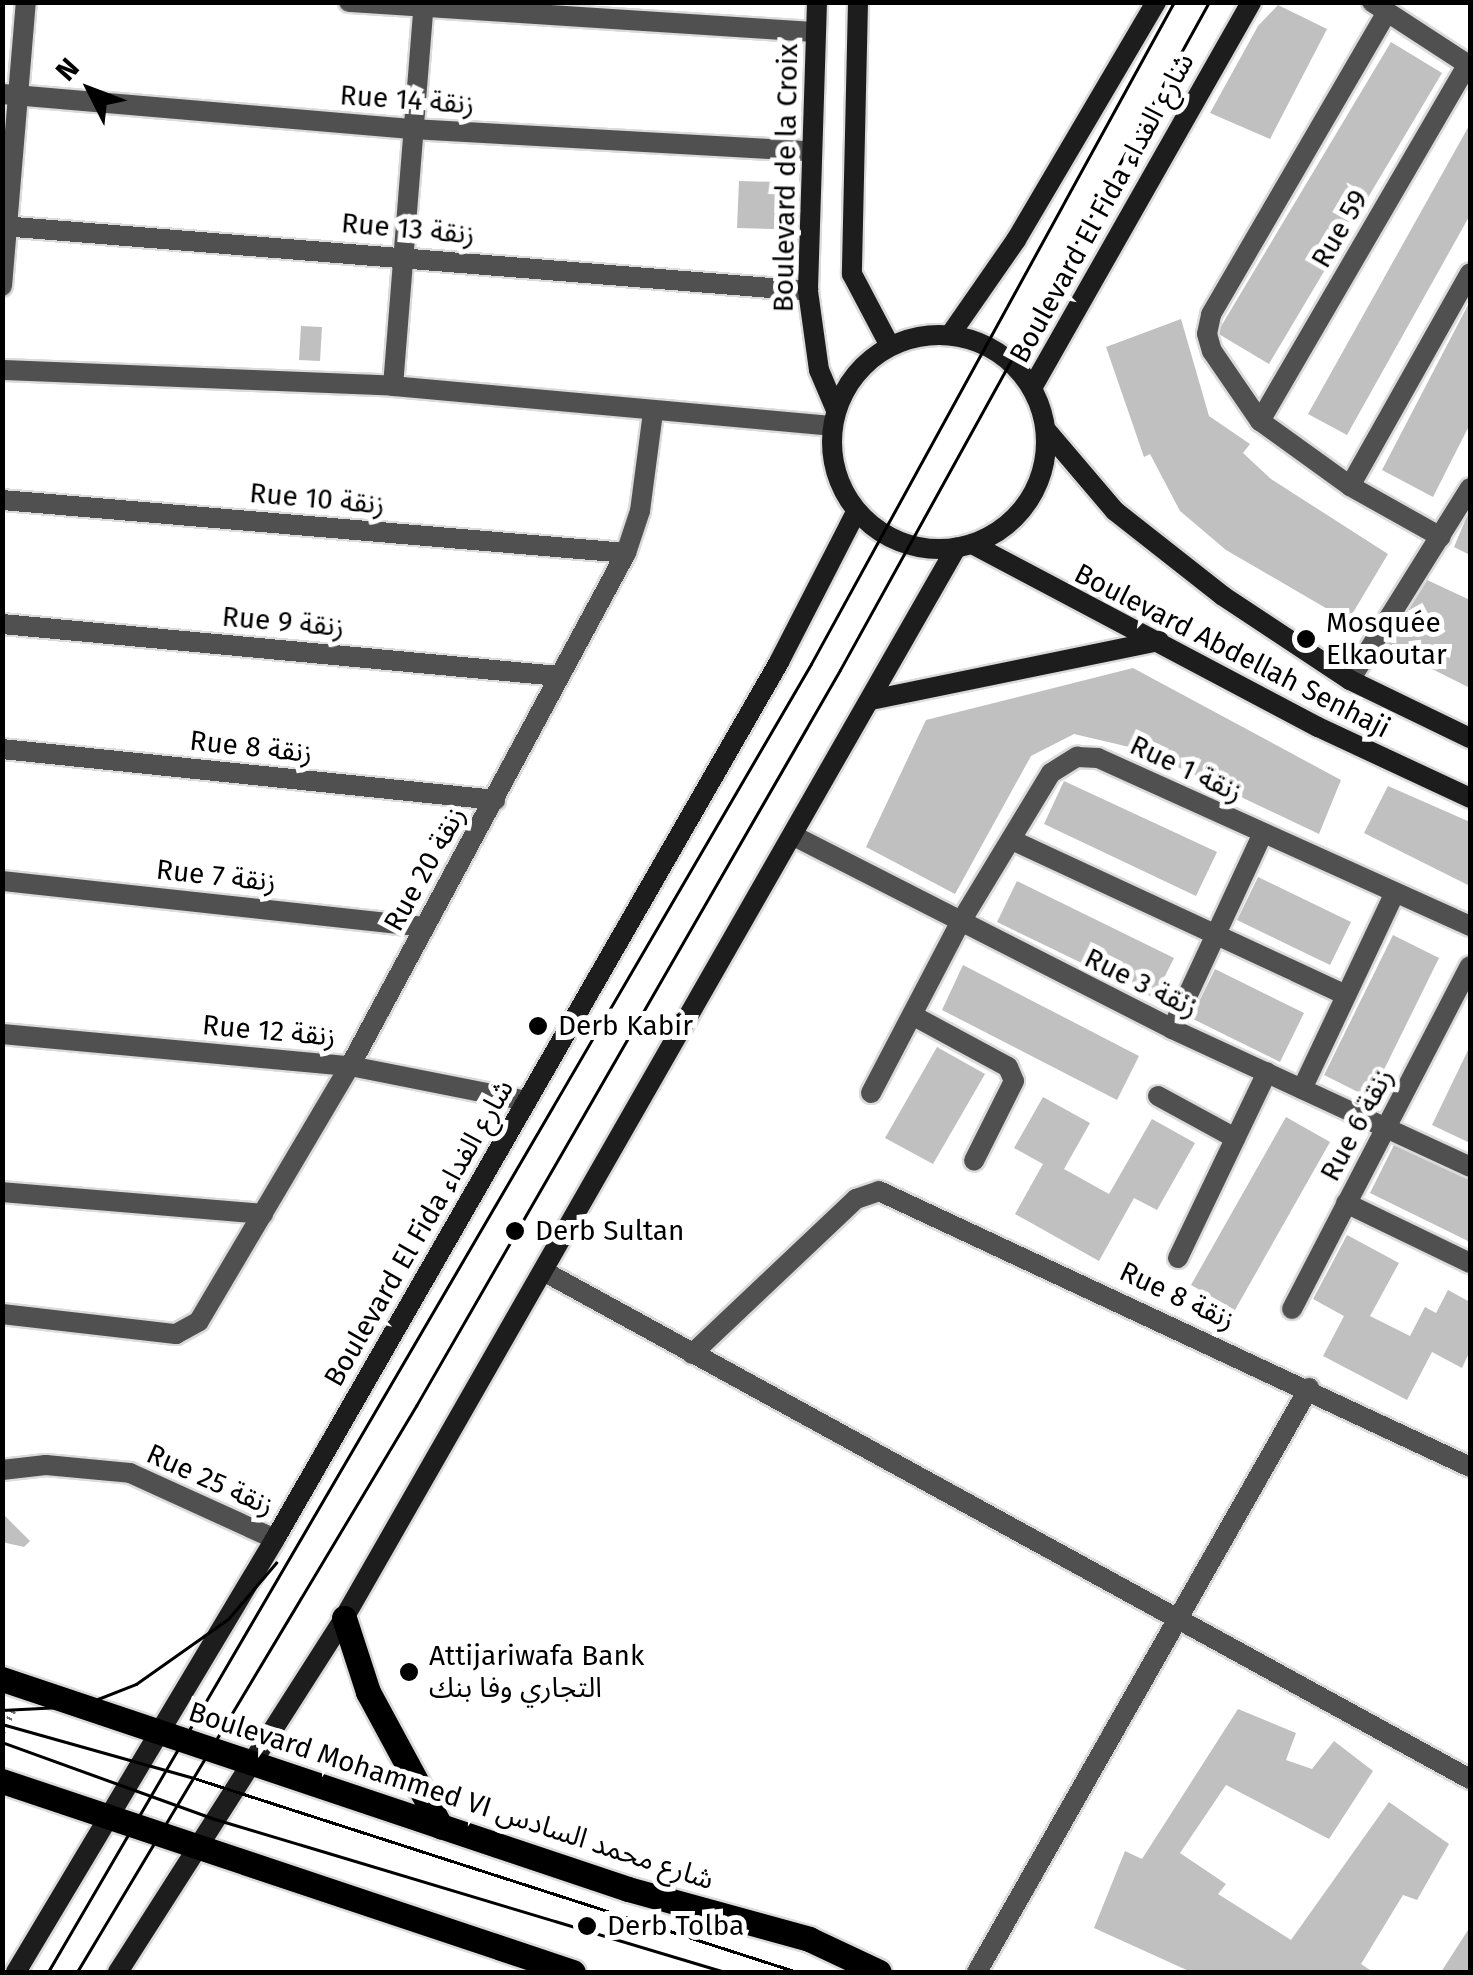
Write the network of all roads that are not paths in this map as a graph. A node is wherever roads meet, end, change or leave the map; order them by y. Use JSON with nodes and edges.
{"nodes":[{"id":1,"x":26,"y":2,"type":"edge"},
{"id":2,"x":350,"y":2,"type":"edge"},
{"id":3,"x":817,"y":2,"type":"edge"},
{"id":4,"x":858,"y":2,"type":"edge"},
{"id":5,"x":1156,"y":2,"type":"edge"},
{"id":6,"x":1250,"y":2,"type":"edge"},
{"id":7,"x":423,"y":6,"type":"edge"},
{"id":8,"x":1379,"y":7,"type":"edge"},
{"id":9,"x":814,"y":32,"type":"junction"},
{"id":10,"x":1469,"y":65,"type":"edge"},
{"id":11,"x":10,"y":95,"type":"edge"},
{"id":12,"x":414,"y":130,"type":"junction"},
{"id":13,"x":808,"y":152,"type":"junction"},
{"id":14,"x":6,"y":226,"type":"edge"},
{"id":15,"x":403,"y":256,"type":"junction"},
{"id":16,"x":1470,"y":273,"type":"edge"},
{"id":17,"x":2,"y":286,"type":"edge"},
{"id":18,"x":808,"y":292,"type":"junction"},
{"id":19,"x":950,"y":335,"type":"junction"},
{"id":20,"x":890,"y":346,"type":"junction"},
{"id":21,"x":2,"y":370,"type":"edge"},
{"id":22,"x":393,"y":386,"type":"junction"},
{"id":23,"x":1032,"y":388,"type":"junction"},
{"id":24,"x":653,"y":412,"type":"junction"},
{"id":25,"x":834,"y":418,"type":"junction"},
{"id":26,"x":1260,"y":420,"type":"junction"},
{"id":27,"x":1046,"y":430,"type":"junction"},
{"id":28,"x":1350,"y":486,"type":"junction"},
{"id":29,"x":1470,"y":488,"type":"edge"},
{"id":30,"x":2,"y":500,"type":"edge"},
{"id":31,"x":856,"y":512,"type":"junction"},
{"id":32,"x":1441,"y":537,"type":"junction"},
{"id":33,"x":964,"y":546,"type":"junction"},
{"id":34,"x":626,"y":553,"type":"junction"},
{"id":35,"x":2,"y":624,"type":"edge"},
{"id":36,"x":1159,"y":642,"type":"junction"},
{"id":37,"x":558,"y":676,"type":"junction"},
{"id":38,"x":1350,"y":680,"type":"junction"},
{"id":39,"x":871,"y":700,"type":"junction"},
{"id":40,"x":1470,"y":738,"type":"edge"},
{"id":41,"x":2,"y":749,"type":"edge"},
{"id":42,"x":1470,"y":798,"type":"edge"},
{"id":43,"x":494,"y":800,"type":"junction"},
{"id":44,"x":1262,"y":835,"type":"junction"},
{"id":45,"x":794,"y":836,"type":"junction"},
{"id":46,"x":1014,"y":841,"type":"junction"},
{"id":47,"x":2,"y":880,"type":"edge"},
{"id":48,"x":1394,"y":894,"type":"junction"},
{"id":49,"x":960,"y":924,"type":"junction"},
{"id":50,"x":424,"y":926,"type":"junction"},
{"id":51,"x":1470,"y":926,"type":"edge"},
{"id":52,"x":1216,"y":934,"type":"junction"},
{"id":53,"x":1470,"y":966,"type":"edge"},
{"id":54,"x":1346,"y":995,"type":"junction"},
{"id":55,"x":912,"y":1015,"type":"junction"},
{"id":56,"x":1172,"y":1029,"type":"junction"},
{"id":57,"x":2,"y":1034,"type":"edge"},
{"id":58,"x":350,"y":1066,"type":"junction"},
{"id":59,"x":1266,"y":1072,"type":"junction"},
{"id":60,"x":1302,"y":1088,"type":"junction"},
{"id":61,"x":871,"y":1093,"type":"dead end"},
{"id":62,"x":1158,"y":1096,"type":"dead end"},
{"id":63,"x":527,"y":1100,"type":"junction"},
{"id":64,"x":1387,"y":1128,"type":"junction"},
{"id":65,"x":1236,"y":1138,"type":"junction"},
{"id":66,"x":974,"y":1162,"type":"dead end"},
{"id":67,"x":1470,"y":1167,"type":"edge"},
{"id":68,"x":2,"y":1192,"type":"edge"},
{"id":69,"x":1346,"y":1203,"type":"junction"},
{"id":70,"x":264,"y":1214,"type":"junction"},
{"id":71,"x":1178,"y":1258,"type":"dead end"},
{"id":72,"x":1470,"y":1263,"type":"edge"},
{"id":73,"x":545,"y":1272,"type":"junction"},
{"id":74,"x":1292,"y":1310,"type":"dead end"},
{"id":75,"x":2,"y":1314,"type":"edge"},
{"id":76,"x":692,"y":1354,"type":"junction"},
{"id":77,"x":1309,"y":1388,"type":"junction"},
{"id":78,"x":1470,"y":1467,"type":"edge"},
{"id":79,"x":2,"y":1470,"type":"edge"},
{"id":80,"x":275,"y":1540,"type":"junction"},
{"id":81,"x":344,"y":1618,"type":"junction"},
{"id":82,"x":1178,"y":1624,"type":"junction"},
{"id":83,"x":2,"y":1679,"type":"edge"},
{"id":84,"x":160,"y":1734,"type":"junction"},
{"id":85,"x":250,"y":1764,"type":"junction"},
{"id":86,"x":1470,"y":1779,"type":"edge"},
{"id":87,"x":2,"y":1781,"type":"edge"},
{"id":88,"x":108,"y":1816,"type":"junction"},
{"id":89,"x":442,"y":1827,"type":"junction"},
{"id":90,"x":194,"y":1850,"type":"junction"},
{"id":91,"x":16,"y":1972,"type":"edge"},
{"id":92,"x":118,"y":1972,"type":"edge"},
{"id":93,"x":572,"y":1972,"type":"edge"},
{"id":94,"x":879,"y":1972,"type":"edge"},
{"id":95,"x":977,"y":1972,"type":"edge"}],
"edges":[{"from":1,"to":11,"type":"street"},
{"from":2,"to":7,"type":"street"},
{"from":3,"to":9,"type":"main road","name":"Boulevard de la Croix"},
{"from":4,"to":20,"type":"main road"},
{"from":5,"to":19,"type":"main road","name":"Boulevard El Fida شارع الفداء"},
{"from":6,"to":23,"type":"main road","name":"Boulevard El Fida شارع الفداء"},
{"from":7,"to":9,"type":"street"},
{"from":7,"to":12,"type":"street"},
{"from":8,"to":10,"type":"street"},
{"from":8,"to":26,"type":"street"},
{"from":9,"to":13,"type":"main road","name":"Boulevard de la Croix"},
{"from":10,"to":26,"type":"street","name":"Rue 59"},
{"from":11,"to":12,"type":"street","name":"Rue 14 زنقة"},
{"from":11,"to":14,"type":"street"},
{"from":12,"to":13,"type":"street","name":"Rue 14 زنقة"},
{"from":12,"to":15,"type":"street"},
{"from":13,"to":18,"type":"main road","name":"Boulevard de la Croix"},
{"from":14,"to":15,"type":"street","name":"Rue 13 زنقة"},
{"from":14,"to":17,"type":"street"},
{"from":15,"to":18,"type":"street","name":"Rue 13 زنقة"},
{"from":15,"to":22,"type":"street"},
{"from":16,"to":28,"type":"street"},
{"from":18,"to":25,"type":"main road","name":"Boulevard de la Croix"},
{"from":19,"to":20,"type":"main road"},
{"from":19,"to":23,"type":"main road"},
{"from":20,"to":25,"type":"main road"},
{"from":21,"to":22,"type":"street"},
{"from":22,"to":24,"type":"street"},
{"from":23,"to":27,"type":"main road"},
{"from":24,"to":25,"type":"street"},
{"from":24,"to":34,"type":"street","name":"Rue 20 زنقة"},
{"from":25,"to":31,"type":"main road"},
{"from":26,"to":28,"type":"street"},
{"from":27,"to":33,"type":"main road"},
{"from":27,"to":38,"type":"main road","name":"Boulevard Abdellah Senhaji"},
{"from":28,"to":32,"type":"street"},
{"from":29,"to":32,"type":"street"},
{"from":30,"to":34,"type":"street","name":"Rue 10 زنقة"},
{"from":31,"to":33,"type":"main road"},
{"from":31,"to":63,"type":"main road","name":"Boulevard El Fida شارع الفداء"},
{"from":32,"to":38,"type":"street"},
{"from":33,"to":36,"type":"main road","name":"Boulevard Abdellah Senhaji"},
{"from":33,"to":39,"type":"main road"},
{"from":34,"to":37,"type":"street","name":"Rue 20 زنقة"},
{"from":35,"to":37,"type":"street","name":"Rue 9 زنقة"},
{"from":36,"to":39,"type":"main road"},
{"from":36,"to":42,"type":"main road","name":"Boulevard Abdellah Senhaji"},
{"from":37,"to":43,"type":"street","name":"Rue 20 زنقة"},
{"from":38,"to":40,"type":"main road","name":"Boulevard Abdellah Senhaji"},
{"from":39,"to":45,"type":"main road"},
{"from":41,"to":43,"type":"street","name":"Rue 8 زنقة"},
{"from":43,"to":50,"type":"street","name":"Rue 20 زنقة"},
{"from":44,"to":46,"type":"street","name":"Rue 1 زنقة"},
{"from":44,"to":48,"type":"street","name":"Rue 1 زنقة"},
{"from":44,"to":52,"type":"street"},
{"from":45,"to":49,"type":"street","name":"Rue 3 زنقة"},
{"from":45,"to":73,"type":"main road"},
{"from":46,"to":49,"type":"street","name":"Rue 1 زنقة"},
{"from":46,"to":52,"type":"street"},
{"from":47,"to":50,"type":"street","name":"Rue 7 زنقة"},
{"from":48,"to":51,"type":"street","name":"Rue 1 زنقة"},
{"from":48,"to":54,"type":"street"},
{"from":49,"to":55,"type":"street","name":"Rue 1 زنقة"},
{"from":49,"to":56,"type":"street","name":"Rue 3 زنقة"},
{"from":50,"to":58,"type":"street","name":"Rue 20 زنقة"},
{"from":52,"to":54,"type":"street"},
{"from":52,"to":56,"type":"street"},
{"from":53,"to":64,"type":"street","name":"Rue 6 زنقة"},
{"from":54,"to":60,"type":"street"},
{"from":55,"to":61,"type":"street","name":"Rue 1 زنقة"},
{"from":55,"to":66,"type":"street"},
{"from":56,"to":59,"type":"street","name":"Rue 3 زنقة"},
{"from":57,"to":58,"type":"street","name":"Rue 12 زنقة"},
{"from":58,"to":63,"type":"street","name":"Rue 12 زنقة"},
{"from":58,"to":70,"type":"street","name":"Rue 20 زنقة"},
{"from":59,"to":60,"type":"street","name":"Rue 3 زنقة"},
{"from":59,"to":65,"type":"street"},
{"from":60,"to":64,"type":"street","name":"Rue 3 زنقة"},
{"from":62,"to":65,"type":"street"},
{"from":63,"to":80,"type":"main road","name":"Boulevard El Fida شارع الفداء"},
{"from":64,"to":67,"type":"street","name":"Rue 3 زنقة"},
{"from":64,"to":69,"type":"street","name":"Rue 6 زنقة"},
{"from":65,"to":71,"type":"street"},
{"from":68,"to":70,"type":"street"},
{"from":69,"to":72,"type":"street"},
{"from":69,"to":74,"type":"street","name":"Rue 6 زنقة"},
{"from":70,"to":75,"type":"street","name":"Rue 20 زنقة"},
{"from":73,"to":76,"type":"street"},
{"from":73,"to":81,"type":"main road"},
{"from":76,"to":77,"type":"street","name":"Rue 8 زنقة"},
{"from":76,"to":82,"type":"street"},
{"from":77,"to":78,"type":"street","name":"Rue 8 زنقة"},
{"from":77,"to":82,"type":"street"},
{"from":79,"to":80,"type":"street","name":"Rue 25 زنقة"},
{"from":80,"to":84,"type":"main road","name":"Boulevard El Fida شارع الفداء"},
{"from":81,"to":85,"type":"main road"},
{"from":81,"to":89,"type":"main road"},
{"from":82,"to":86,"type":"street"},
{"from":82,"to":95,"type":"street"},
{"from":83,"to":84,"type":"main road","name":"Boulevard Mohammed VI شارع محمد السادس"},
{"from":84,"to":85,"type":"main road","name":"Boulevard Mohammed VI شارع محمد السادس"},
{"from":84,"to":88,"type":"main road","name":"Boulevard El Fida شارع الفداء"},
{"from":85,"to":89,"type":"main road","name":"Boulevard Mohammed VI شارع محمد السادس"},
{"from":85,"to":90,"type":"main road"},
{"from":87,"to":88,"type":"main road"},
{"from":88,"to":90,"type":"main road"},
{"from":88,"to":91,"type":"main road","name":"Boulevard El Fida شارع الفداء"},
{"from":89,"to":94,"type":"main road","name":"Boulevard Mohammed VI شارع محمد السادس"},
{"from":90,"to":92,"type":"main road"},
{"from":90,"to":93,"type":"main road"}]}
